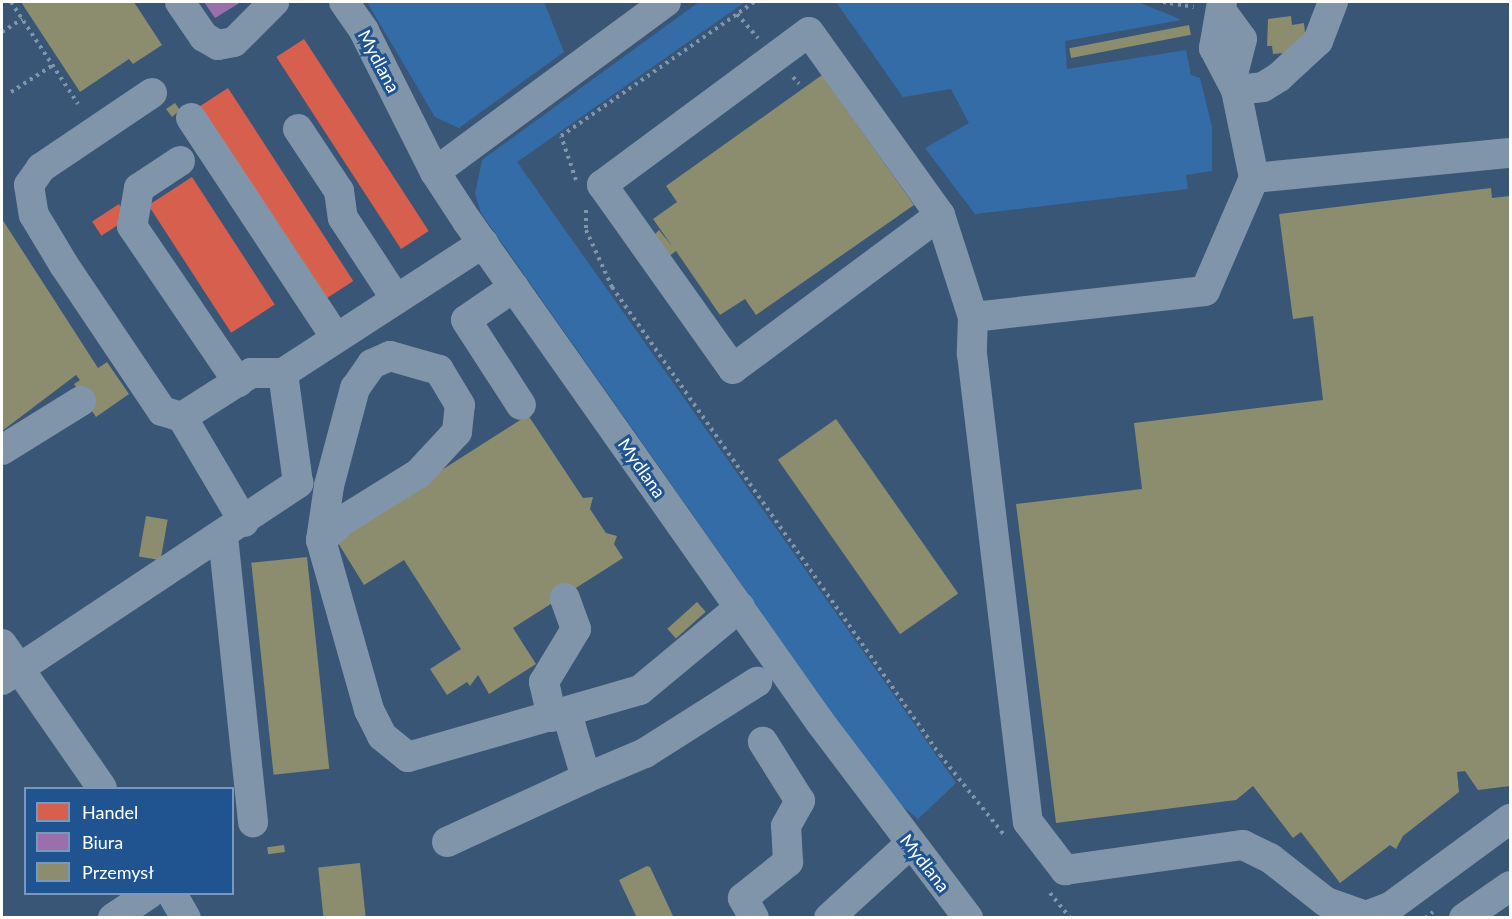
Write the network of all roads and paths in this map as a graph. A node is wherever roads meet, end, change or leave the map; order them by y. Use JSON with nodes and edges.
{"nodes":[{"id":1,"x":11,"y":2,"type":"edge"},
{"id":2,"x":180,"y":2,"type":"edge"},
{"id":3,"x":274,"y":2,"type":"edge"},
{"id":4,"x":344,"y":2,"type":"edge"},
{"id":5,"x":666,"y":2,"type":"edge"},
{"id":6,"x":1163,"y":2,"type":"edge"},
{"id":7,"x":1334,"y":2,"type":"edge"},
{"id":8,"x":1213,"y":7,"type":"edge"},
{"id":9,"x":737,"y":14,"type":"dead end"},
{"id":10,"x":22,"y":19,"type":"junction"},
{"id":11,"x":2,"y":32,"type":"edge"},
{"id":12,"x":53,"y":65,"type":"junction"},
{"id":13,"x":1234,"y":84,"type":"junction"},
{"id":14,"x":11,"y":92,"type":"dead end"},
{"id":15,"x":152,"y":93,"type":"dead end"},
{"id":16,"x":78,"y":104,"type":"dead end"},
{"id":17,"x":191,"y":117,"type":"dead end"},
{"id":18,"x":298,"y":129,"type":"dead end"},
{"id":19,"x":1510,"y":153,"type":"edge"},
{"id":20,"x":180,"y":161,"type":"dead end"},
{"id":21,"x":435,"y":172,"type":"junction"},
{"id":22,"x":1254,"y":178,"type":"junction"},
{"id":23,"x":579,"y":190,"type":"dead end"},
{"id":24,"x":583,"y":201,"type":"dead end"},
{"id":25,"x":940,"y":215,"type":"junction"},
{"id":26,"x":483,"y":243,"type":"junction"},
{"id":27,"x":514,"y":287,"type":"junction"},
{"id":28,"x":396,"y":300,"type":"junction"},
{"id":29,"x":973,"y":317,"type":"junction"},
{"id":30,"x":336,"y":338,"type":"junction"},
{"id":31,"x":283,"y":373,"type":"junction"},
{"id":32,"x":238,"y":381,"type":"junction"},
{"id":33,"x":81,"y":401,"type":"dead end"},
{"id":34,"x":521,"y":405,"type":"dead end"},
{"id":35,"x":182,"y":417,"type":"junction"},
{"id":36,"x":2,"y":450,"type":"edge"},
{"id":37,"x":233,"y":529,"type":"junction"},
{"id":38,"x":321,"y":540,"type":"junction"},
{"id":39,"x":565,"y":598,"type":"dead end"},
{"id":40,"x":740,"y":607,"type":"junction"},
{"id":41,"x":2,"y":644,"type":"edge"},
{"id":42,"x":10,"y":675,"type":"edge"},
{"id":43,"x":757,"y":682,"type":"dead end"},
{"id":44,"x":560,"y":715,"type":"junction"},
{"id":45,"x":763,"y":742,"type":"dead end"},
{"id":46,"x":586,"y":777,"type":"junction"},
{"id":47,"x":100,"y":787,"type":"edge"},
{"id":48,"x":1510,"y":819,"type":"edge"},
{"id":49,"x":253,"y":822,"type":"dead end"},
{"id":50,"x":447,"y":842,"type":"dead end"},
{"id":51,"x":909,"y":844,"type":"junction"},
{"id":52,"x":1011,"y":844,"type":"dead end"},
{"id":53,"x":1510,"y":886,"type":"edge"},
{"id":54,"x":1046,"y":889,"type":"dead end"},
{"id":55,"x":147,"y":895,"type":"edge"},
{"id":56,"x":173,"y":895,"type":"edge"},
{"id":57,"x":1433,"y":912,"type":"dead end"},
{"id":58,"x":112,"y":918,"type":"edge"},
{"id":59,"x":186,"y":918,"type":"edge"},
{"id":60,"x":754,"y":918,"type":"edge"},
{"id":61,"x":829,"y":918,"type":"edge"},
{"id":62,"x":968,"y":918,"type":"edge"},
{"id":63,"x":1070,"y":918,"type":"edge"},
{"id":64,"x":1425,"y":918,"type":"edge"},
{"id":65,"x":1464,"y":918,"type":"edge"}],
"edges":[{"from":1,"to":10,"type":"path"},
{"from":2,"to":3,"type":"street"},
{"from":4,"to":21,"type":"street","name":"Mydlana"},
{"from":5,"to":21,"type":"street"},
{"from":6,"to":8,"type":"path"},
{"from":7,"to":13,"type":"street"},
{"from":8,"to":13,"type":"street"},
{"from":9,"to":23,"type":"path"},
{"from":10,"to":11,"type":"path"},
{"from":10,"to":12,"type":"path"},
{"from":12,"to":14,"type":"path"},
{"from":12,"to":16,"type":"path"},
{"from":13,"to":22,"type":"street"},
{"from":15,"to":35,"type":"street"},
{"from":17,"to":30,"type":"street"},
{"from":18,"to":28,"type":"street"},
{"from":19,"to":22,"type":"street"},
{"from":20,"to":32,"type":"street"},
{"from":21,"to":26,"type":"street","name":"Mydlana"},
{"from":22,"to":29,"type":"street"},
{"from":24,"to":52,"type":"path"},
{"from":25,"to":25,"type":"street"},
{"from":25,"to":29,"type":"street"},
{"from":26,"to":27,"type":"street","name":"Mydlana"},
{"from":26,"to":28,"type":"street"},
{"from":27,"to":34,"type":"street"},
{"from":27,"to":40,"type":"street","name":"Mydlana"},
{"from":28,"to":30,"type":"street"},
{"from":29,"to":48,"type":"street"},
{"from":30,"to":31,"type":"street"},
{"from":31,"to":32,"type":"street"},
{"from":31,"to":37,"type":"street"},
{"from":32,"to":35,"type":"street"},
{"from":33,"to":36,"type":"street"},
{"from":35,"to":37,"type":"street"},
{"from":37,"to":42,"type":"street"},
{"from":37,"to":49,"type":"street"},
{"from":38,"to":38,"type":"street"},
{"from":38,"to":44,"type":"street"},
{"from":39,"to":44,"type":"street"},
{"from":40,"to":44,"type":"street"},
{"from":40,"to":51,"type":"street","name":"Mydlana"},
{"from":41,"to":42,"type":"street"},
{"from":42,"to":47,"type":"street"},
{"from":43,"to":46,"type":"street"},
{"from":44,"to":46,"type":"street"},
{"from":45,"to":60,"type":"street"},
{"from":46,"to":50,"type":"street"},
{"from":51,"to":61,"type":"street"},
{"from":51,"to":62,"type":"street","name":"Mydlana"},
{"from":53,"to":65,"type":"street"},
{"from":54,"to":63,"type":"path"},
{"from":55,"to":58,"type":"street"},
{"from":56,"to":59,"type":"street"},
{"from":57,"to":64,"type":"path"}]}
